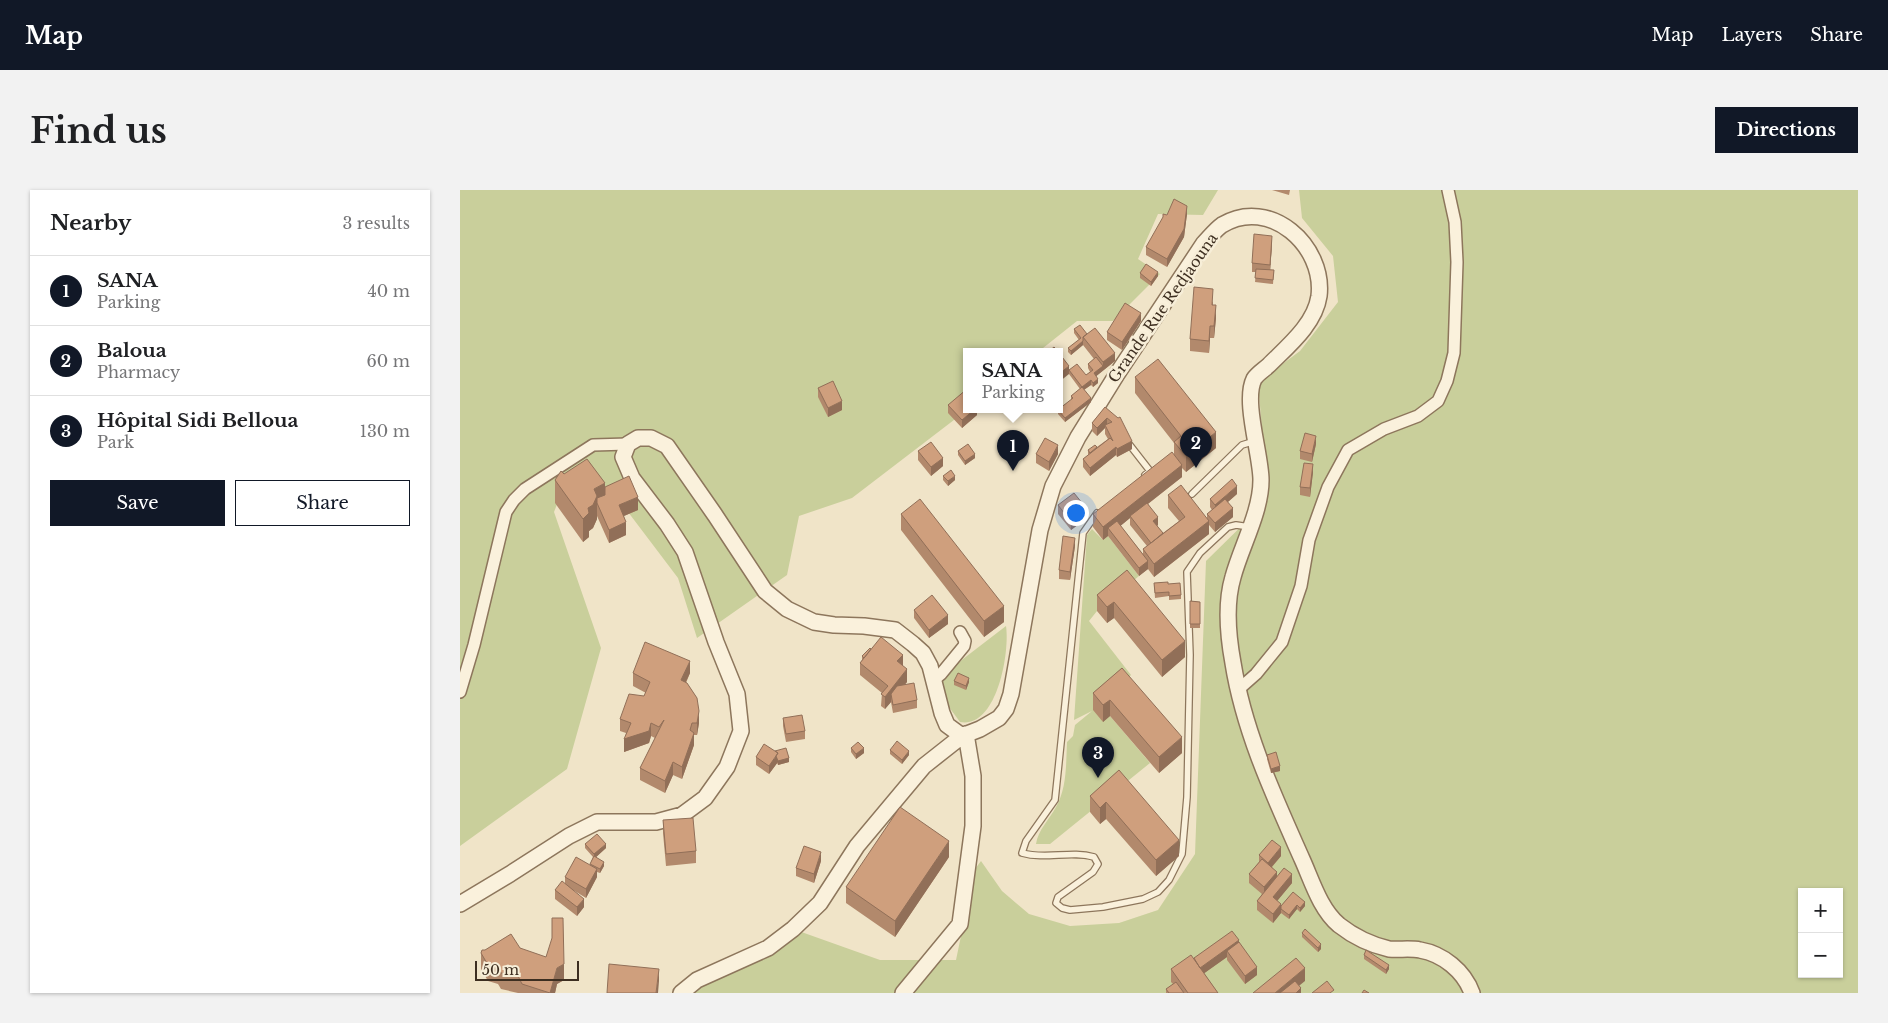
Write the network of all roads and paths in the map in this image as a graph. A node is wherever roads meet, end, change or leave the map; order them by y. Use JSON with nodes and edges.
{"nodes":[{"id":1,"x":1448,"y":190,"type":"edge"},
{"id":2,"x":1123,"y":436,"type":"edge"},
{"id":3,"x":1255,"y":441,"type":"junction"},
{"id":4,"x":628,"y":444,"type":"junction"},
{"id":5,"x":1142,"y":477,"type":"edge"},
{"id":6,"x":1192,"y":494,"type":"dead end"},
{"id":7,"x":1104,"y":508,"type":"edge"},
{"id":8,"x":1250,"y":526,"type":"junction"},
{"id":9,"x":960,"y":632,"type":"dead end"},
{"id":10,"x":934,"y":679,"type":"junction"},
{"id":11,"x":1239,"y":689,"type":"junction"},
{"id":12,"x":460,"y":692,"type":"edge"},
{"id":13,"x":964,"y":735,"type":"junction"},
{"id":14,"x":460,"y":904,"type":"edge"},
{"id":15,"x":681,"y":993,"type":"edge"},
{"id":16,"x":904,"y":993,"type":"edge"},
{"id":17,"x":1472,"y":993,"type":"edge"}],
"edges":[{"from":1,"to":11,"type":"street"},
{"from":2,"to":5,"type":"lane"},
{"from":3,"to":6,"type":"lane"},
{"from":3,"to":8,"type":"street","name":"Grande Rue Redjaouna"},
{"from":3,"to":13,"type":"street","name":"Grande Rue Redjaouna"},
{"from":4,"to":10,"type":"street"},
{"from":4,"to":12,"type":"street"},
{"from":4,"to":14,"type":"street"},
{"from":7,"to":8,"type":"lane"},
{"from":8,"to":11,"type":"street","name":"Grande Rue Redjaouna"},
{"from":9,"to":10,"type":"street"},
{"from":10,"to":13,"type":"street"},
{"from":11,"to":17,"type":"street","name":"Grande Rue Redjaouna"},
{"from":13,"to":15,"type":"street","name":"Grande Rue Redjaouna"},
{"from":13,"to":16,"type":"street"}]}
